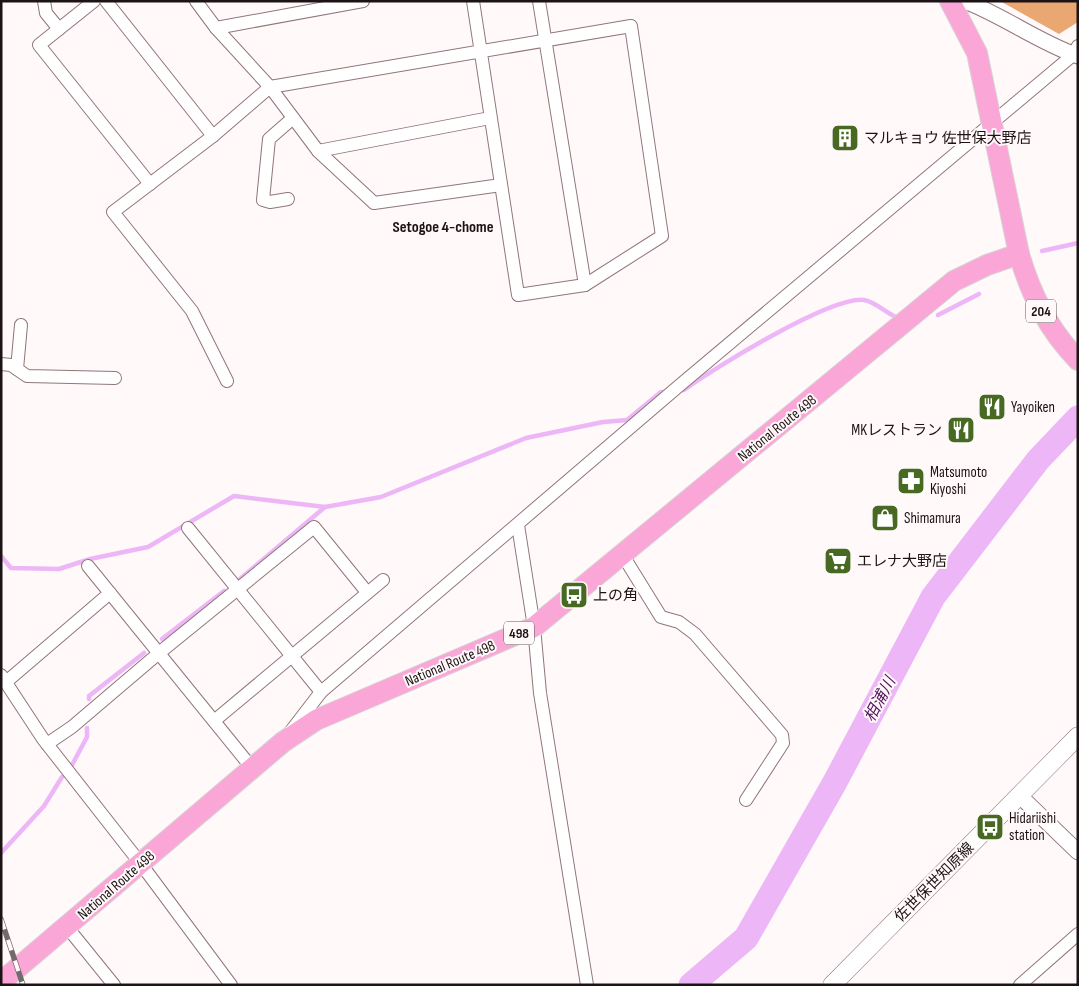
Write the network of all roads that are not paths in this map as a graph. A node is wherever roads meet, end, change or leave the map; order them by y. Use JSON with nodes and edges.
{"nodes":[{"id":1,"x":44,"y":1,"type":"edge"},
{"id":2,"x":94,"y":1,"type":"edge"},
{"id":3,"x":106,"y":1,"type":"edge"},
{"id":4,"x":196,"y":1,"type":"edge"},
{"id":5,"x":363,"y":1,"type":"edge"},
{"id":6,"x":473,"y":1,"type":"edge"},
{"id":7,"x":539,"y":1,"type":"edge"},
{"id":8,"x":950,"y":1,"type":"edge"},
{"id":9,"x":965,"y":1,"type":"edge"},
{"id":10,"x":216,"y":28,"type":"junction"},
{"id":11,"x":59,"y":29,"type":"junction"},
{"id":12,"x":545,"y":40,"type":"junction"},
{"id":13,"x":482,"y":51,"type":"junction"},
{"id":14,"x":1076,"y":52,"type":"edge"},
{"id":15,"x":270,"y":87,"type":"junction"},
{"id":16,"x":293,"y":118,"type":"junction"},
{"id":17,"x":490,"y":118,"type":"junction"},
{"id":18,"x":992,"y":121,"type":"junction"},
{"id":19,"x":213,"y":136,"type":"junction"},
{"id":20,"x":318,"y":151,"type":"junction"},
{"id":21,"x":150,"y":184,"type":"junction"},
{"id":22,"x":501,"y":185,"type":"junction"},
{"id":23,"x":288,"y":199,"type":"dead end"},
{"id":24,"x":1019,"y":254,"type":"junction"},
{"id":25,"x":585,"y":285,"type":"junction"},
{"id":26,"x":22,"y":325,"type":"dead end"},
{"id":27,"x":1078,"y":360,"type":"edge"},
{"id":28,"x":1,"y":364,"type":"edge"},
{"id":29,"x":17,"y":369,"type":"junction"},
{"id":30,"x":116,"y":378,"type":"dead end"},
{"id":31,"x":227,"y":381,"type":"dead end"},
{"id":32,"x":518,"y":525,"type":"junction"},
{"id":33,"x":188,"y":528,"type":"dead end"},
{"id":34,"x":622,"y":554,"type":"junction"},
{"id":35,"x":88,"y":566,"type":"dead end"},
{"id":36,"x":383,"y":580,"type":"dead end"},
{"id":37,"x":239,"y":590,"type":"junction"},
{"id":38,"x":366,"y":592,"type":"junction"},
{"id":39,"x":110,"y":593,"type":"junction"},
{"id":40,"x":534,"y":627,"type":"junction"},
{"id":41,"x":159,"y":653,"type":"junction"},
{"id":42,"x":291,"y":656,"type":"junction"},
{"id":43,"x":4,"y":678,"type":"edge"},
{"id":44,"x":321,"y":692,"type":"junction"},
{"id":45,"x":214,"y":721,"type":"junction"},
{"id":46,"x":1078,"y":736,"type":"edge"},
{"id":47,"x":283,"y":742,"type":"junction"},
{"id":48,"x":47,"y":744,"type":"junction"},
{"id":49,"x":252,"y":768,"type":"junction"},
{"id":50,"x":1020,"y":796,"type":"junction"},
{"id":51,"x":746,"y":800,"type":"dead end"},
{"id":52,"x":1078,"y":852,"type":"edge"},
{"id":53,"x":141,"y":864,"type":"junction"},
{"id":54,"x":67,"y":927,"type":"junction"},
{"id":55,"x":1078,"y":934,"type":"edge"},
{"id":56,"x":2,"y":981,"type":"edge"},
{"id":57,"x":114,"y":985,"type":"edge"},
{"id":58,"x":231,"y":985,"type":"edge"},
{"id":59,"x":587,"y":985,"type":"edge"},
{"id":60,"x":832,"y":985,"type":"edge"},
{"id":61,"x":1020,"y":985,"type":"edge"}],
"edges":[{"from":1,"to":11,"type":"street"},
{"from":2,"to":11,"type":"street"},
{"from":3,"to":19,"type":"street"},
{"from":4,"to":10,"type":"street"},
{"from":5,"to":10,"type":"street"},
{"from":6,"to":13,"type":"street"},
{"from":7,"to":12,"type":"street"},
{"from":8,"to":18,"type":"highway","number":"204"},
{"from":9,"to":14,"type":"street"},
{"from":10,"to":15,"type":"street"},
{"from":11,"to":21,"type":"street"},
{"from":12,"to":13,"type":"street"},
{"from":12,"to":25,"type":"street"},
{"from":12,"to":25,"type":"street"},
{"from":13,"to":15,"type":"street"},
{"from":13,"to":17,"type":"street"},
{"from":14,"to":18,"type":"street"},
{"from":15,"to":16,"type":"street"},
{"from":15,"to":19,"type":"street"},
{"from":16,"to":20,"type":"street"},
{"from":16,"to":23,"type":"street"},
{"from":17,"to":20,"type":"street"},
{"from":17,"to":22,"type":"street"},
{"from":18,"to":24,"type":"highway","number":"204"},
{"from":18,"to":32,"type":"street"},
{"from":19,"to":21,"type":"street"},
{"from":20,"to":22,"type":"street"},
{"from":21,"to":31,"type":"street"},
{"from":22,"to":25,"type":"street"},
{"from":24,"to":27,"type":"highway","number":"204"},
{"from":24,"to":34,"type":"highway","name":"National Route 498","number":"498"},
{"from":26,"to":29,"type":"street"},
{"from":28,"to":29,"type":"street"},
{"from":29,"to":30,"type":"street"},
{"from":32,"to":40,"type":"street"},
{"from":32,"to":44,"type":"street"},
{"from":33,"to":37,"type":"street"},
{"from":34,"to":40,"type":"highway","name":"National Route 498","number":"498"},
{"from":34,"to":51,"type":"street"},
{"from":35,"to":39,"type":"street"},
{"from":36,"to":38,"type":"street"},
{"from":37,"to":38,"type":"street"},
{"from":37,"to":41,"type":"street"},
{"from":37,"to":42,"type":"street"},
{"from":38,"to":42,"type":"street"},
{"from":39,"to":41,"type":"street"},
{"from":39,"to":43,"type":"street"},
{"from":40,"to":47,"type":"highway","name":"National Route 498","number":"498"},
{"from":40,"to":59,"type":"street"},
{"from":41,"to":45,"type":"street"},
{"from":41,"to":48,"type":"street"},
{"from":42,"to":44,"type":"street"},
{"from":42,"to":45,"type":"street"},
{"from":43,"to":48,"type":"street"},
{"from":44,"to":47,"type":"street"},
{"from":45,"to":49,"type":"street"},
{"from":46,"to":50,"type":"main road","name":"佐世保世知原線"},
{"from":47,"to":49,"type":"highway","name":"National Route 498","number":"498"},
{"from":48,"to":53,"type":"street"},
{"from":49,"to":53,"type":"highway","name":"National Route 498","number":"498"},
{"from":50,"to":52,"type":"street"},
{"from":50,"to":60,"type":"main road","name":"佐世保世知原線"},
{"from":53,"to":54,"type":"highway","name":"National Route 498","number":"498"},
{"from":53,"to":58,"type":"street"},
{"from":54,"to":56,"type":"highway","name":"National Route 498","number":"498"},
{"from":54,"to":57,"type":"street"},
{"from":55,"to":61,"type":"street"}]}
